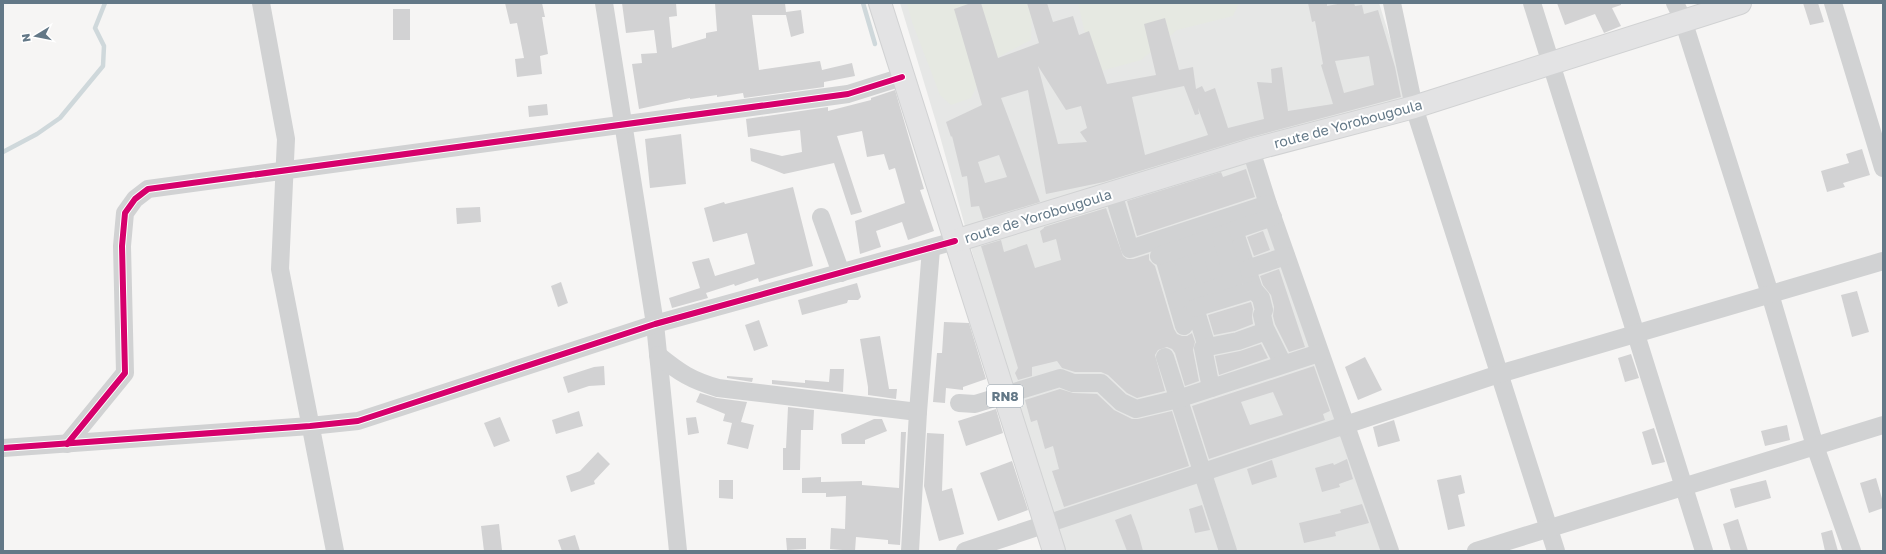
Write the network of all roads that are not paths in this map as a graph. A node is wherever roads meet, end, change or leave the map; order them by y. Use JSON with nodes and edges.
{"nodes":[{"id":1,"x":261,"y":3,"type":"edge"},
{"id":2,"x":604,"y":3,"type":"edge"},
{"id":3,"x":880,"y":3,"type":"edge"},
{"id":4,"x":1392,"y":3,"type":"edge"},
{"id":5,"x":1532,"y":3,"type":"edge"},
{"id":6,"x":1740,"y":3,"type":"edge"},
{"id":7,"x":1833,"y":3,"type":"edge"},
{"id":8,"x":1679,"y":12,"type":"edge"},
{"id":9,"x":1550,"y":64,"type":"junction"},
{"id":10,"x":902,"y":77,"type":"junction"},
{"id":11,"x":1414,"y":107,"type":"junction"},
{"id":12,"x":622,"y":125,"type":"junction"},
{"id":13,"x":1251,"y":150,"type":"junction"},
{"id":14,"x":1883,"y":168,"type":"edge"},
{"id":15,"x":285,"y":170,"type":"junction"},
{"id":16,"x":1113,"y":193,"type":"junction"},
{"id":17,"x":1270,"y":211,"type":"junction"},
{"id":18,"x":821,"y":217,"type":"dead end"},
{"id":19,"x":955,"y":241,"type":"junction"},
{"id":20,"x":1193,"y":242,"type":"junction"},
{"id":21,"x":931,"y":249,"type":"junction"},
{"id":22,"x":1286,"y":256,"type":"junction"},
{"id":23,"x":1883,"y":261,"type":"edge"},
{"id":24,"x":1247,"y":269,"type":"junction"},
{"id":25,"x":841,"y":273,"type":"junction"},
{"id":26,"x":1254,"y":290,"type":"junction"},
{"id":27,"x":1770,"y":294,"type":"junction"},
{"id":28,"x":1197,"y":296,"type":"junction"},
{"id":29,"x":655,"y":324,"type":"junction"},
{"id":30,"x":1184,"y":326,"type":"dead end"},
{"id":31,"x":1266,"y":331,"type":"junction"},
{"id":32,"x":1636,"y":333,"type":"junction"},
{"id":33,"x":1207,"y":347,"type":"junction"},
{"id":34,"x":1319,"y":352,"type":"junction"},
{"id":35,"x":658,"y":355,"type":"junction"},
{"id":36,"x":1165,"y":358,"type":"dead end"},
{"id":37,"x":1283,"y":364,"type":"junction"},
{"id":38,"x":1499,"y":374,"type":"junction"},
{"id":39,"x":1211,"y":388,"type":"junction"},
{"id":40,"x":1004,"y":394,"type":"junction"},
{"id":41,"x":1178,"y":399,"type":"junction"},
{"id":42,"x":959,"y":403,"type":"dead end"},
{"id":43,"x":918,"y":412,"type":"junction"},
{"id":44,"x":1344,"y":424,"type":"junction"},
{"id":45,"x":1883,"y":425,"type":"edge"},
{"id":46,"x":310,"y":426,"type":"junction"},
{"id":47,"x":67,"y":444,"type":"junction"},
{"id":48,"x":1816,"y":446,"type":"junction"},
{"id":49,"x":3,"y":448,"type":"edge"},
{"id":50,"x":1202,"y":473,"type":"junction"},
{"id":51,"x":1683,"y":487,"type":"junction"},
{"id":52,"x":1046,"y":525,"type":"junction"},
{"id":53,"x":1549,"y":528,"type":"junction"},
{"id":54,"x":335,"y":551,"type":"edge"},
{"id":55,"x":678,"y":551,"type":"edge"},
{"id":56,"x":910,"y":551,"type":"edge"},
{"id":57,"x":965,"y":551,"type":"edge"},
{"id":58,"x":1054,"y":551,"type":"edge"},
{"id":59,"x":1228,"y":551,"type":"edge"},
{"id":60,"x":1390,"y":551,"type":"edge"},
{"id":61,"x":1476,"y":551,"type":"edge"},
{"id":62,"x":1556,"y":551,"type":"edge"},
{"id":63,"x":1704,"y":551,"type":"edge"},
{"id":64,"x":1852,"y":551,"type":"edge"}],
"edges":[{"from":1,"to":15,"type":"street"},
{"from":2,"to":12,"type":"street"},
{"from":3,"to":10,"type":"main road","number":"RN8"},
{"from":4,"to":11,"type":"street"},
{"from":5,"to":9,"type":"street"},
{"from":6,"to":8,"type":"main road","name":"route de Yorobougoula"},
{"from":7,"to":14,"type":"street"},
{"from":8,"to":9,"type":"main road","name":"route de Yorobougoula"},
{"from":8,"to":27,"type":"street"},
{"from":9,"to":11,"type":"main road","name":"route de Yorobougoula"},
{"from":9,"to":32,"type":"street"},
{"from":10,"to":12,"type":"street"},
{"from":10,"to":19,"type":"main road","number":"RN8"},
{"from":11,"to":13,"type":"main road","name":"route de Yorobougoula"},
{"from":11,"to":38,"type":"street"},
{"from":12,"to":15,"type":"street"},
{"from":12,"to":29,"type":"street"},
{"from":13,"to":16,"type":"main road","name":"route de Yorobougoula"},
{"from":13,"to":17,"type":"street"},
{"from":15,"to":46,"type":"street"},
{"from":15,"to":47,"type":"street"},
{"from":16,"to":19,"type":"main road","name":"route de Yorobougoula"},
{"from":16,"to":20,"type":"street"},
{"from":17,"to":20,"type":"street"},
{"from":17,"to":22,"type":"street"},
{"from":18,"to":25,"type":"street"},
{"from":19,"to":21,"type":"street"},
{"from":19,"to":40,"type":"main road","number":"RN8"},
{"from":20,"to":24,"type":"street"},
{"from":20,"to":28,"type":"street"},
{"from":20,"to":28,"type":"street"},
{"from":20,"to":28,"type":"street"},
{"from":21,"to":25,"type":"street"},
{"from":21,"to":43,"type":"street"},
{"from":22,"to":24,"type":"street"},
{"from":22,"to":34,"type":"street"},
{"from":23,"to":27,"type":"street"},
{"from":24,"to":26,"type":"street"},
{"from":25,"to":29,"type":"street"},
{"from":26,"to":28,"type":"street"},
{"from":26,"to":31,"type":"street"},
{"from":27,"to":32,"type":"street"},
{"from":27,"to":48,"type":"street"},
{"from":28,"to":30,"type":"street"},
{"from":28,"to":33,"type":"street"},
{"from":29,"to":35,"type":"street"},
{"from":29,"to":46,"type":"street"},
{"from":31,"to":33,"type":"street"},
{"from":31,"to":37,"type":"street"},
{"from":32,"to":38,"type":"street"},
{"from":32,"to":51,"type":"street"},
{"from":33,"to":39,"type":"street"},
{"from":34,"to":37,"type":"street"},
{"from":34,"to":44,"type":"street"},
{"from":35,"to":43,"type":"street"},
{"from":35,"to":55,"type":"street"},
{"from":36,"to":41,"type":"street"},
{"from":37,"to":39,"type":"street"},
{"from":38,"to":44,"type":"street"},
{"from":38,"to":53,"type":"street"},
{"from":39,"to":41,"type":"street"},
{"from":40,"to":41,"type":"street"},
{"from":40,"to":42,"type":"street"},
{"from":40,"to":52,"type":"main road","number":"RN8"},
{"from":41,"to":50,"type":"street"},
{"from":43,"to":56,"type":"street"},
{"from":44,"to":50,"type":"street"},
{"from":44,"to":60,"type":"street"},
{"from":45,"to":48,"type":"street"},
{"from":46,"to":47,"type":"street"},
{"from":46,"to":54,"type":"street"},
{"from":47,"to":49,"type":"street"},
{"from":48,"to":51,"type":"street"},
{"from":48,"to":64,"type":"street"},
{"from":50,"to":52,"type":"street"},
{"from":50,"to":59,"type":"street"},
{"from":51,"to":53,"type":"street"},
{"from":51,"to":63,"type":"street"},
{"from":52,"to":57,"type":"street"},
{"from":52,"to":58,"type":"main road","number":"RN8"},
{"from":53,"to":61,"type":"street"},
{"from":53,"to":62,"type":"street"}]}
